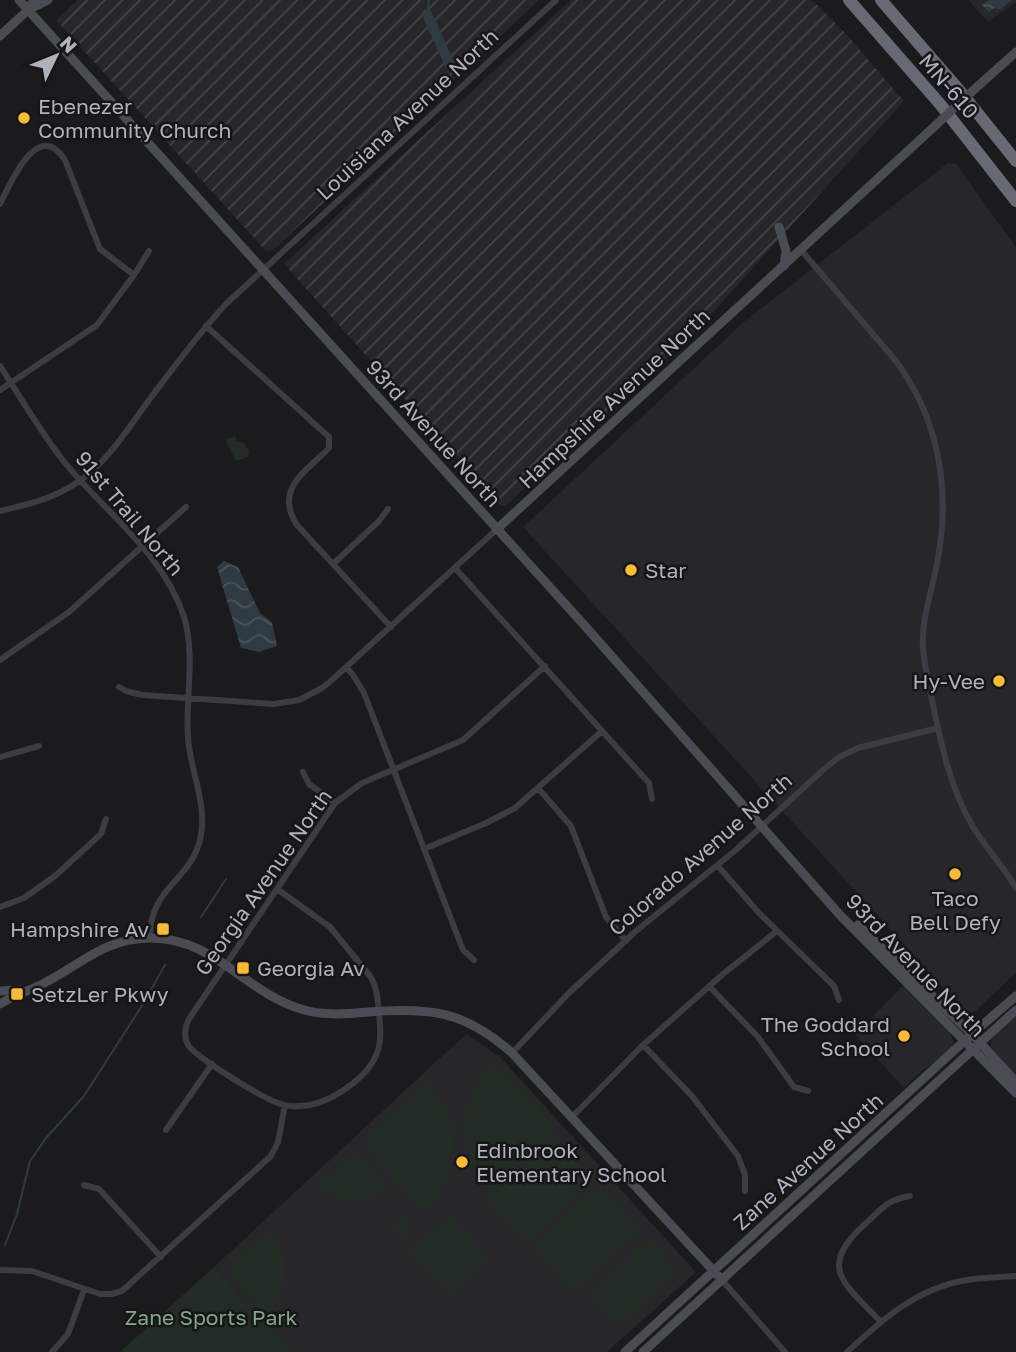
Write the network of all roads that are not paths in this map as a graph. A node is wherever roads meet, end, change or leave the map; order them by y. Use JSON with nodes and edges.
{"nodes":[{"id":1,"x":19,"y":0,"type":"edge"},
{"id":2,"x":34,"y":0,"type":"edge"},
{"id":3,"x":48,"y":0,"type":"edge"},
{"id":4,"x":556,"y":0,"type":"edge"},
{"id":5,"x":847,"y":0,"type":"edge"},
{"id":6,"x":881,"y":0,"type":"edge"},
{"id":7,"x":28,"y":9,"type":"junction"},
{"id":8,"x":0,"y":36,"type":"edge"},
{"id":9,"x":1016,"y":52,"type":"edge"},
{"id":10,"x":1016,"y":160,"type":"edge"},
{"id":11,"x":1016,"y":201,"type":"edge"},
{"id":12,"x":0,"y":204,"type":"edge"},
{"id":13,"x":779,"y":227,"type":"dead end"},
{"id":14,"x":149,"y":250,"type":"dead end"},
{"id":15,"x":801,"y":250,"type":"junction"},
{"id":16,"x":784,"y":266,"type":"junction"},
{"id":17,"x":262,"y":270,"type":"junction"},
{"id":18,"x":134,"y":275,"type":"junction"},
{"id":19,"x":206,"y":326,"type":"junction"},
{"id":20,"x":0,"y":366,"type":"edge"},
{"id":21,"x":11,"y":383,"type":"junction"},
{"id":22,"x":0,"y":390,"type":"edge"},
{"id":23,"x":81,"y":480,"type":"junction"},
{"id":24,"x":186,"y":507,"type":"dead end"},
{"id":25,"x":388,"y":509,"type":"dead end"},
{"id":26,"x":0,"y":511,"type":"edge"},
{"id":27,"x":496,"y":530,"type":"junction"},
{"id":28,"x":142,"y":547,"type":"junction"},
{"id":29,"x":333,"y":564,"type":"junction"},
{"id":30,"x":456,"y":568,"type":"junction"},
{"id":31,"x":391,"y":626,"type":"junction"},
{"id":32,"x":0,"y":660,"type":"edge"},
{"id":33,"x":545,"y":666,"type":"junction"},
{"id":34,"x":346,"y":667,"type":"junction"},
{"id":35,"x":119,"y":687,"type":"dead end"},
{"id":36,"x":189,"y":698,"type":"junction"},
{"id":37,"x":938,"y":728,"type":"junction"},
{"id":38,"x":601,"y":730,"type":"junction"},
{"id":39,"x":39,"y":746,"type":"dead end"},
{"id":40,"x":0,"y":757,"type":"edge"},
{"id":41,"x":394,"y":770,"type":"junction"},
{"id":42,"x":303,"y":772,"type":"dead end"},
{"id":43,"x":538,"y":788,"type":"junction"},
{"id":44,"x":652,"y":799,"type":"dead end"},
{"id":45,"x":335,"y":803,"type":"junction"},
{"id":46,"x":106,"y":819,"type":"dead end"},
{"id":47,"x":761,"y":827,"type":"junction"},
{"id":48,"x":424,"y":849,"type":"junction"},
{"id":49,"x":718,"y":866,"type":"junction"},
{"id":50,"x":1007,"y":874,"type":"junction"},
{"id":51,"x":1016,"y":880,"type":"edge"},
{"id":52,"x":1016,"y":888,"type":"edge"},
{"id":53,"x":277,"y":889,"type":"junction"},
{"id":54,"x":0,"y":907,"type":"edge"},
{"id":55,"x":777,"y":931,"type":"junction"},
{"id":56,"x":150,"y":938,"type":"junction"},
{"id":57,"x":626,"y":941,"type":"junction"},
{"id":58,"x":474,"y":960,"type":"dead end"},
{"id":59,"x":226,"y":964,"type":"junction"},
{"id":60,"x":709,"y":986,"type":"junction"},
{"id":61,"x":29,"y":990,"type":"junction"},
{"id":62,"x":0,"y":991,"type":"edge"},
{"id":63,"x":1016,"y":996,"type":"edge"},
{"id":64,"x":839,"y":1000,"type":"dead end"},
{"id":65,"x":0,"y":1004,"type":"edge"},
{"id":66,"x":1016,"y":1010,"type":"edge"},
{"id":67,"x":379,"y":1011,"type":"junction"},
{"id":68,"x":968,"y":1037,"type":"junction"},
{"id":69,"x":643,"y":1045,"type":"junction"},
{"id":70,"x":977,"y":1047,"type":"junction"},
{"id":71,"x":512,"y":1053,"type":"junction"},
{"id":72,"x":212,"y":1064,"type":"junction"},
{"id":73,"x":1016,"y":1082,"type":"edge"},
{"id":74,"x":808,"y":1091,"type":"dead end"},
{"id":75,"x":1016,"y":1093,"type":"edge"},
{"id":76,"x":285,"y":1105,"type":"junction"},
{"id":77,"x":572,"y":1117,"type":"junction"},
{"id":78,"x":166,"y":1130,"type":"dead end"},
{"id":79,"x":84,"y":1185,"type":"dead end"},
{"id":80,"x":746,"y":1192,"type":"dead end"},
{"id":81,"x":910,"y":1196,"type":"dead end"},
{"id":82,"x":161,"y":1257,"type":"junction"},
{"id":83,"x":0,"y":1270,"type":"edge"},
{"id":84,"x":714,"y":1271,"type":"junction"},
{"id":85,"x":1016,"y":1276,"type":"edge"},
{"id":86,"x":722,"y":1280,"type":"junction"},
{"id":87,"x":84,"y":1290,"type":"junction"},
{"id":88,"x":881,"y":1321,"type":"junction"},
{"id":89,"x":52,"y":1352,"type":"edge"},
{"id":90,"x":625,"y":1352,"type":"edge"},
{"id":91,"x":643,"y":1352,"type":"edge"},
{"id":92,"x":785,"y":1352,"type":"edge"},
{"id":93,"x":847,"y":1352,"type":"edge"}],
"edges":[{"from":1,"to":7,"type":"street","name":"93rd Avenue North"},
{"from":2,"to":7,"type":"street"},
{"from":3,"to":7,"type":"street"},
{"from":4,"to":17,"type":"street","name":"Louisiana Avenue North"},
{"from":5,"to":11,"type":"highway","name":"MN-610"},
{"from":6,"to":10,"type":"highway","name":"MN-610"},
{"from":7,"to":8,"type":"street"},
{"from":7,"to":17,"type":"street","name":"93rd Avenue North"},
{"from":9,"to":15,"type":"street","name":"Hampshire Avenue North","bridge":true},
{"from":12,"to":18,"type":"street"},
{"from":13,"to":16,"type":"street"},
{"from":14,"to":18,"type":"street"},
{"from":15,"to":16,"type":"street","name":"Hampshire Avenue North"},
{"from":15,"to":37,"type":"street"},
{"from":16,"to":27,"type":"street","name":"Hampshire Avenue North"},
{"from":17,"to":19,"type":"street"},
{"from":17,"to":27,"type":"street","name":"93rd Avenue North"},
{"from":18,"to":21,"type":"street"},
{"from":19,"to":23,"type":"street"},
{"from":19,"to":29,"type":"street"},
{"from":20,"to":21,"type":"street","name":"91st Trail North"},
{"from":21,"to":22,"type":"street"},
{"from":21,"to":23,"type":"street","name":"91st Trail North"},
{"from":23,"to":26,"type":"street"},
{"from":23,"to":28,"type":"street","name":"91st Trail North"},
{"from":24,"to":28,"type":"street"},
{"from":25,"to":29,"type":"street"},
{"from":27,"to":30,"type":"street","name":"Hampshire Avenue North"},
{"from":27,"to":47,"type":"street","name":"93rd Avenue North"},
{"from":28,"to":32,"type":"street"},
{"from":28,"to":36,"type":"street","name":"91st Trail North"},
{"from":29,"to":31,"type":"street"},
{"from":30,"to":31,"type":"street","name":"Hampshire Avenue North"},
{"from":30,"to":33,"type":"street"},
{"from":31,"to":34,"type":"street","name":"Hampshire Avenue North"},
{"from":33,"to":38,"type":"street"},
{"from":33,"to":41,"type":"street","name":"Georgia Avenue North"},
{"from":34,"to":36,"type":"street","name":"Hampshire Avenue North"},
{"from":34,"to":41,"type":"street"},
{"from":35,"to":36,"type":"street","name":"Hampshire Avenue North"},
{"from":36,"to":56,"type":"street"},
{"from":37,"to":47,"type":"street","name":"Colorado Avenue North"},
{"from":37,"to":50,"type":"street"},
{"from":38,"to":43,"type":"street"},
{"from":38,"to":44,"type":"street"},
{"from":39,"to":40,"type":"street"},
{"from":41,"to":45,"type":"street","name":"Georgia Avenue North"},
{"from":41,"to":48,"type":"street"},
{"from":42,"to":45,"type":"street"},
{"from":43,"to":48,"type":"street"},
{"from":43,"to":57,"type":"street"},
{"from":45,"to":53,"type":"street","name":"Georgia Avenue North"},
{"from":46,"to":54,"type":"street"},
{"from":47,"to":49,"type":"street","name":"Colorado Avenue North"},
{"from":47,"to":68,"type":"street","name":"93rd Avenue North"},
{"from":48,"to":58,"type":"street"},
{"from":49,"to":55,"type":"street"},
{"from":49,"to":57,"type":"street","name":"Colorado Avenue North"},
{"from":50,"to":51,"type":"street"},
{"from":50,"to":52,"type":"street"},
{"from":53,"to":59,"type":"street","name":"Georgia Avenue North"},
{"from":53,"to":67,"type":"street"},
{"from":55,"to":60,"type":"street"},
{"from":55,"to":64,"type":"street"},
{"from":56,"to":59,"type":"street"},
{"from":56,"to":61,"type":"street"},
{"from":57,"to":71,"type":"street","name":"Colorado Avenue North"},
{"from":59,"to":67,"type":"street"},
{"from":59,"to":72,"type":"street","name":"Georgia Avenue North"},
{"from":60,"to":69,"type":"street"},
{"from":60,"to":74,"type":"street"},
{"from":61,"to":62,"type":"street"},
{"from":61,"to":65,"type":"street"},
{"from":63,"to":68,"type":"street","name":"Zane Avenue North"},
{"from":66,"to":70,"type":"street","name":"Zane Avenue North"},
{"from":67,"to":71,"type":"street"},
{"from":67,"to":76,"type":"street"},
{"from":68,"to":70,"type":"street","name":"93rd Avenue North"},
{"from":68,"to":84,"type":"street","name":"Zane Avenue North"},
{"from":69,"to":77,"type":"street"},
{"from":69,"to":80,"type":"street"},
{"from":70,"to":73,"type":"street","name":"93rd Avenue North"},
{"from":70,"to":75,"type":"street","name":"93rd Avenue North"},
{"from":70,"to":86,"type":"street","name":"Zane Avenue North"},
{"from":71,"to":77,"type":"street"},
{"from":72,"to":76,"type":"street"},
{"from":72,"to":78,"type":"street"},
{"from":76,"to":82,"type":"street"},
{"from":77,"to":84,"type":"street"},
{"from":79,"to":82,"type":"street"},
{"from":81,"to":88,"type":"street"},
{"from":82,"to":87,"type":"street"},
{"from":83,"to":87,"type":"street"},
{"from":84,"to":86,"type":"street"},
{"from":84,"to":90,"type":"street","name":"Zane Avenue North"},
{"from":85,"to":88,"type":"street"},
{"from":86,"to":91,"type":"street","name":"Zane Avenue North"},
{"from":86,"to":92,"type":"street"},
{"from":87,"to":89,"type":"street"},
{"from":88,"to":93,"type":"street"}]}
